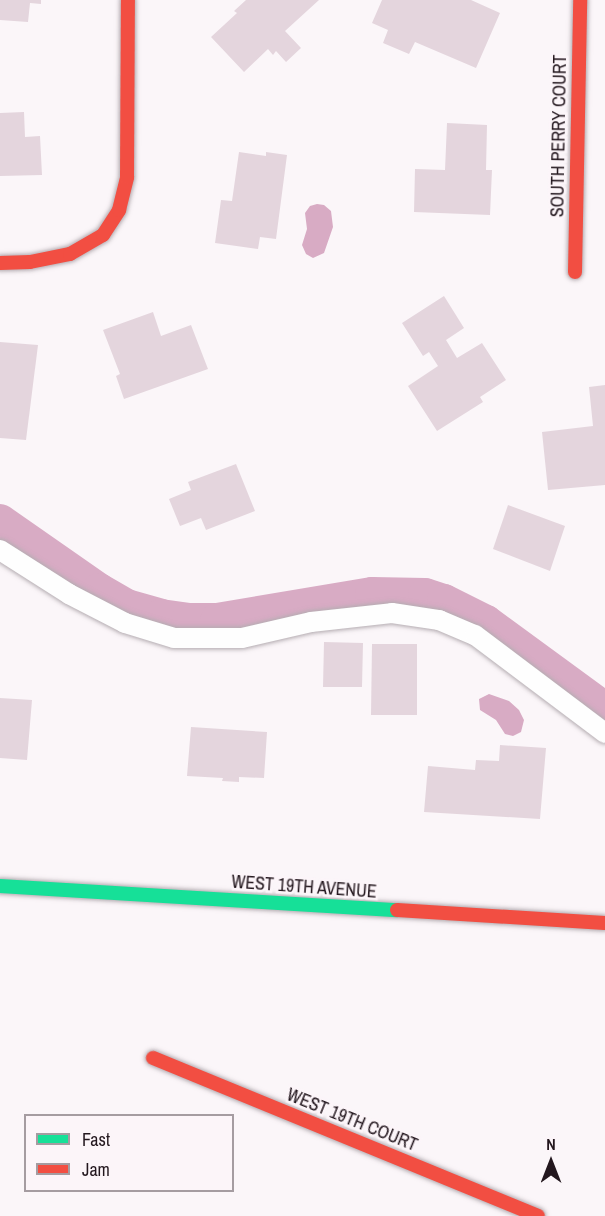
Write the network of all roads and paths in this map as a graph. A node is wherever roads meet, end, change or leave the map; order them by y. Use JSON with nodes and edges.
{"nodes":[{"id":1,"x":128,"y":0,"type":"edge"},
{"id":2,"x":580,"y":0,"type":"edge"},
{"id":3,"x":0,"y":263,"type":"edge"},
{"id":4,"x":575,"y":272,"type":"dead end"},
{"id":5,"x":0,"y":550,"type":"edge"},
{"id":6,"x":605,"y":733,"type":"edge"},
{"id":7,"x":0,"y":886,"type":"edge"},
{"id":8,"x":605,"y":923,"type":"edge"},
{"id":9,"x":153,"y":1058,"type":"dead end"},
{"id":10,"x":538,"y":1216,"type":"edge"}],
"edges":[{"from":1,"to":3,"type":"street"},
{"from":2,"to":4,"type":"street","name":"SOUTH PERRY COURT"},
{"from":5,"to":6,"type":"lane"},
{"from":7,"to":8,"type":"street","name":"WEST 19TH AVENUE"},
{"from":9,"to":10,"type":"street","name":"WEST 19TH COURT"}]}
